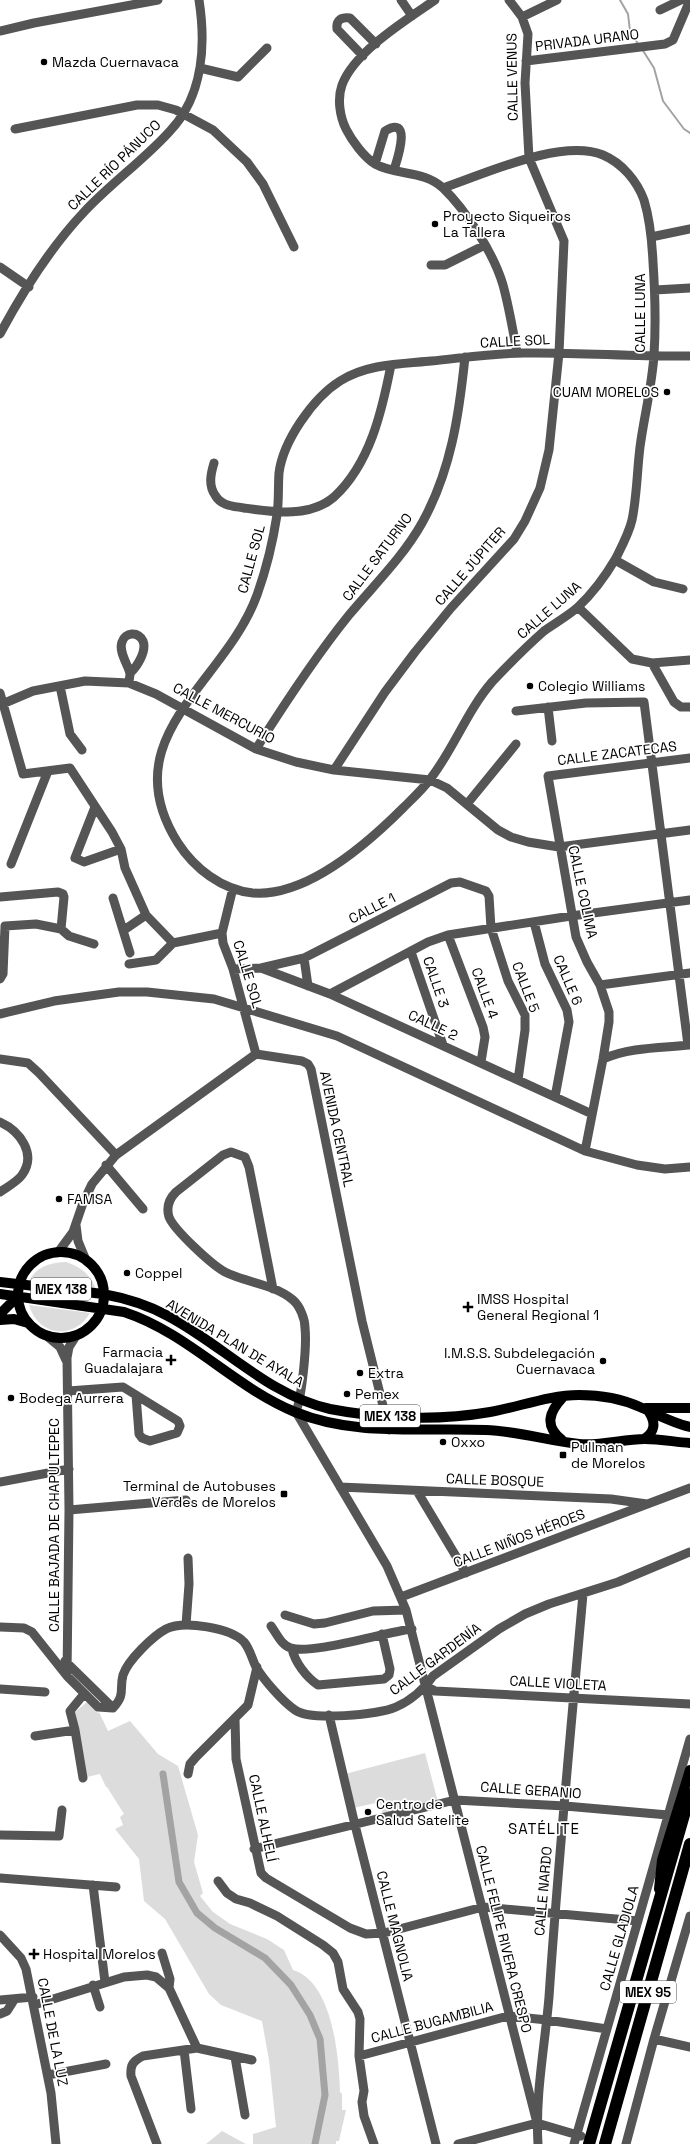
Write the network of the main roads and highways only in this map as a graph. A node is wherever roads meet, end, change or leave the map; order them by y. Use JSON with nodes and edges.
{"nodes":[{"id":1,"x":32,"y":1263,"type":"junction"},
{"id":2,"x":96,"y":1272,"type":"junction"},
{"id":3,"x":0,"y":1282,"type":"edge"},
{"id":4,"x":20,"y":1283,"type":"junction"},
{"id":5,"x":0,"y":1294,"type":"edge"},
{"id":6,"x":103,"y":1294,"type":"junction"},
{"id":7,"x":18,"y":1296,"type":"junction"},
{"id":8,"x":118,"y":1296,"type":"junction"},
{"id":9,"x":101,"y":1308,"type":"junction"},
{"id":10,"x":124,"y":1312,"type":"junction"},
{"id":11,"x":1,"y":1315,"type":"edge"},
{"id":12,"x":28,"y":1323,"type":"junction"},
{"id":13,"x":89,"y":1327,"type":"junction"},
{"id":14,"x":562,"y":1397,"type":"junction"},
{"id":15,"x":690,"y":1408,"type":"edge"},
{"id":16,"x":645,"y":1410,"type":"junction"},
{"id":17,"x":690,"y":1427,"type":"edge"},
{"id":18,"x":644,"y":1439,"type":"junction"},
{"id":19,"x":562,"y":1440,"type":"junction"},
{"id":20,"x":690,"y":1443,"type":"edge"},
{"id":21,"x":690,"y":1770,"type":"edge"},
{"id":22,"x":690,"y":1794,"type":"edge"},
{"id":23,"x":690,"y":1844,"type":"edge"},
{"id":24,"x":657,"y":1905,"type":"junction"},
{"id":25,"x":584,"y":2137,"type":"edge"},
{"id":26,"x":606,"y":2141,"type":"edge"}],
"edges":[{"from":1,"to":2,"type":"main road"},
{"from":1,"to":3,"type":"main road"},
{"from":1,"to":4,"type":"main road"},
{"from":2,"to":6,"type":"main road"},
{"from":2,"to":8,"type":"main road"},
{"from":3,"to":4,"type":"main road","name":"AVENIDA PLAN DE AYALA","number":"MEX 138"},
{"from":4,"to":6,"type":"main road","name":"AVENIDA PLAN DE AYALA","number":"MEX 138"},
{"from":4,"to":7,"type":"main road"},
{"from":5,"to":7,"type":"main road","name":"AVENIDA PLAN DE AYALA","number":"MEX 138"},
{"from":5,"to":11,"type":"main road"},
{"from":6,"to":8,"type":"main road","name":"AVENIDA PLAN DE AYALA","number":"MEX 138"},
{"from":6,"to":9,"type":"main road"},
{"from":7,"to":9,"type":"main road","name":"AVENIDA PLAN DE AYALA","number":"MEX 138"},
{"from":7,"to":11,"type":"main road"},
{"from":7,"to":12,"type":"main road"},
{"from":8,"to":14,"type":"main road","name":"AVENIDA PLAN DE AYALA","number":"MEX 138"},
{"from":9,"to":10,"type":"main road","name":"AVENIDA PLAN DE AYALA","number":"MEX 138"},
{"from":9,"to":13,"type":"main road"},
{"from":10,"to":13,"type":"main road"},
{"from":10,"to":19,"type":"main road","name":"AVENIDA PLAN DE AYALA","number":"MEX 138"},
{"from":11,"to":12,"type":"main road"},
{"from":12,"to":13,"type":"main road"},
{"from":14,"to":16,"type":"main road","name":"AVENIDA PLAN DE AYALA","number":"MEX 138"},
{"from":14,"to":19,"type":"main road"},
{"from":15,"to":16,"type":"main road"},
{"from":16,"to":17,"type":"main road","name":"AVENIDA PLAN DE AYALA","number":"MEX 138"},
{"from":16,"to":18,"type":"main road"},
{"from":18,"to":19,"type":"main road","name":"AVENIDA PLAN DE AYALA","number":"MEX 138"},
{"from":18,"to":20,"type":"main road","name":"AVENIDA PLAN DE AYALA","number":"MEX 138"},
{"from":21,"to":24,"type":"main road","number":"MEX 95"},
{"from":22,"to":24,"type":"highway","number":"MEX 95"},
{"from":23,"to":26,"type":"highway","number":"MEX 95"},
{"from":24,"to":25,"type":"highway","number":"MEX 95"}]}
